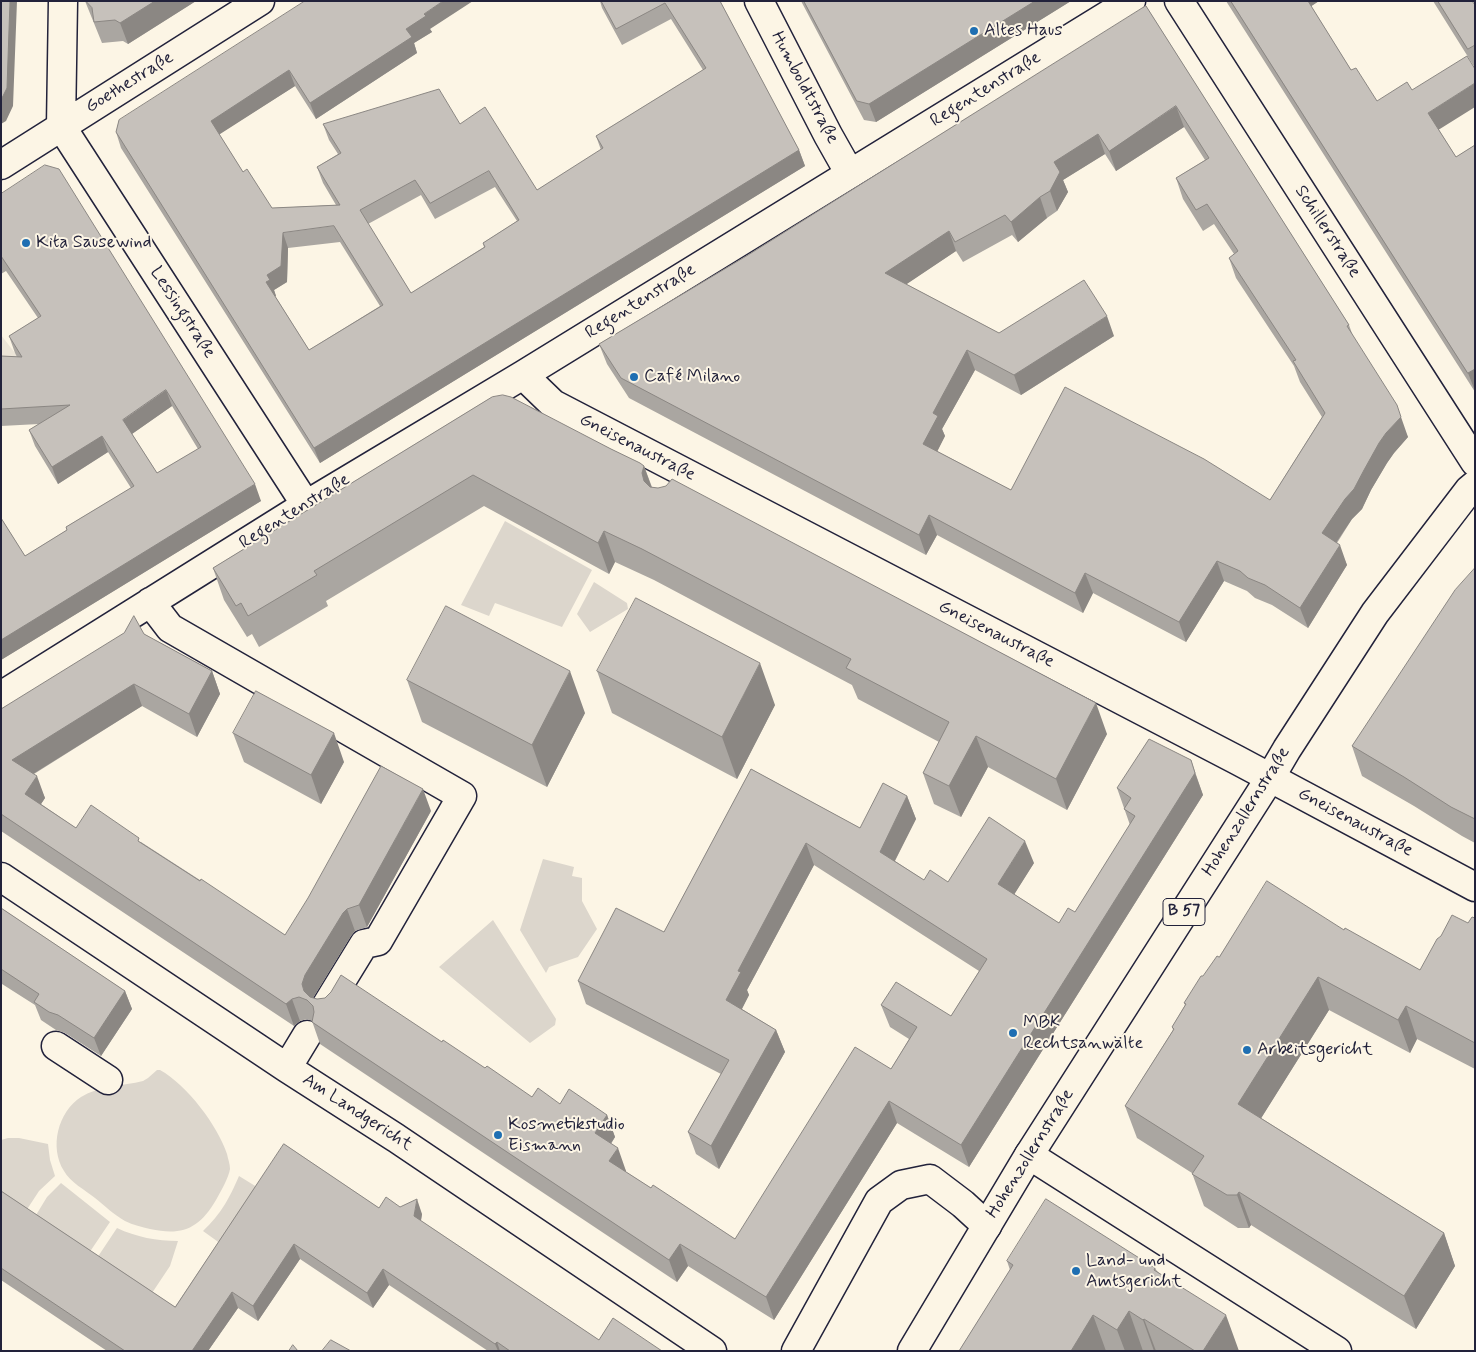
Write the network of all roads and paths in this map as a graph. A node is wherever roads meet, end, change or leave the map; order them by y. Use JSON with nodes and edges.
{"nodes":[{"id":1,"x":63,"y":1,"type":"edge"},
{"id":2,"x":260,"y":1,"type":"edge"},
{"id":3,"x":759,"y":1,"type":"edge"},
{"id":4,"x":1131,"y":1,"type":"edge"},
{"id":5,"x":1179,"y":1,"type":"edge"},
{"id":6,"x":61,"y":126,"type":"junction"},
{"id":7,"x":1,"y":165,"type":"edge"},
{"id":8,"x":850,"y":174,"type":"junction"},
{"id":9,"x":523,"y":375,"type":"junction"},
{"id":10,"x":1475,"y":462,"type":"edge"},
{"id":11,"x":1475,"y":485,"type":"edge"},
{"id":12,"x":306,"y":505,"type":"junction"},
{"id":13,"x":150,"y":602,"type":"junction"},
{"id":14,"x":1,"y":696,"type":"edge"},
{"id":15,"x":1270,"y":778,"type":"junction"},
{"id":16,"x":1,"y":877,"type":"edge"},
{"id":17,"x":1475,"y":887,"type":"edge"},
{"id":18,"x":326,"y":1006,"type":"edge"},
{"id":19,"x":308,"y":1035,"type":"dead end"},
{"id":20,"x":56,"y":1046,"type":"dead end"},
{"id":21,"x":287,"y":1068,"type":"junction"},
{"id":22,"x":108,"y":1080,"type":"dead end"},
{"id":23,"x":1029,"y":1155,"type":"junction"},
{"id":24,"x":987,"y":1226,"type":"junction"},
{"id":25,"x":712,"y":1351,"type":"edge"},
{"id":26,"x":796,"y":1351,"type":"edge"},
{"id":27,"x":912,"y":1351,"type":"edge"},
{"id":28,"x":1337,"y":1351,"type":"edge"}],
"edges":[{"from":1,"to":6,"type":"street"},
{"from":2,"to":6,"type":"street","name":"Goethestraße"},
{"from":3,"to":8,"type":"street","name":"Humboldtstraße"},
{"from":4,"to":8,"type":"street","name":"Regentenstraße"},
{"from":5,"to":10,"type":"street","name":"Schillerstraße"},
{"from":6,"to":7,"type":"street","name":"Goethestraße"},
{"from":6,"to":12,"type":"street","name":"Lessingstraße"},
{"from":8,"to":9,"type":"street","name":"Regentenstraße"},
{"from":9,"to":12,"type":"street","name":"Regentenstraße"},
{"from":9,"to":15,"type":"street","name":"Gneisenaustraße"},
{"from":11,"to":15,"type":"street","name":"Hohenzollernstraße","number":"B 57"},
{"from":12,"to":13,"type":"street","name":"Regentenstraße"},
{"from":13,"to":14,"type":"street","name":"Regentenstraße"},
{"from":13,"to":18,"type":"street"},
{"from":15,"to":17,"type":"street","name":"Gneisenaustraße"},
{"from":15,"to":23,"type":"street","name":"Hohenzollernstraße","number":"B 57"},
{"from":16,"to":21,"type":"street","name":"Am Landgericht"},
{"from":19,"to":21,"type":"street"},
{"from":20,"to":22,"type":"street"},
{"from":21,"to":25,"type":"street","name":"Am Landgericht"},
{"from":23,"to":24,"type":"street","name":"Hohenzollernstraße","number":"B 57"},
{"from":23,"to":28,"type":"street"},
{"from":24,"to":26,"type":"street","name":"Hohenzollernstraße"},
{"from":24,"to":27,"type":"street","name":"Hohenzollernstraße","number":"B 57"}]}
